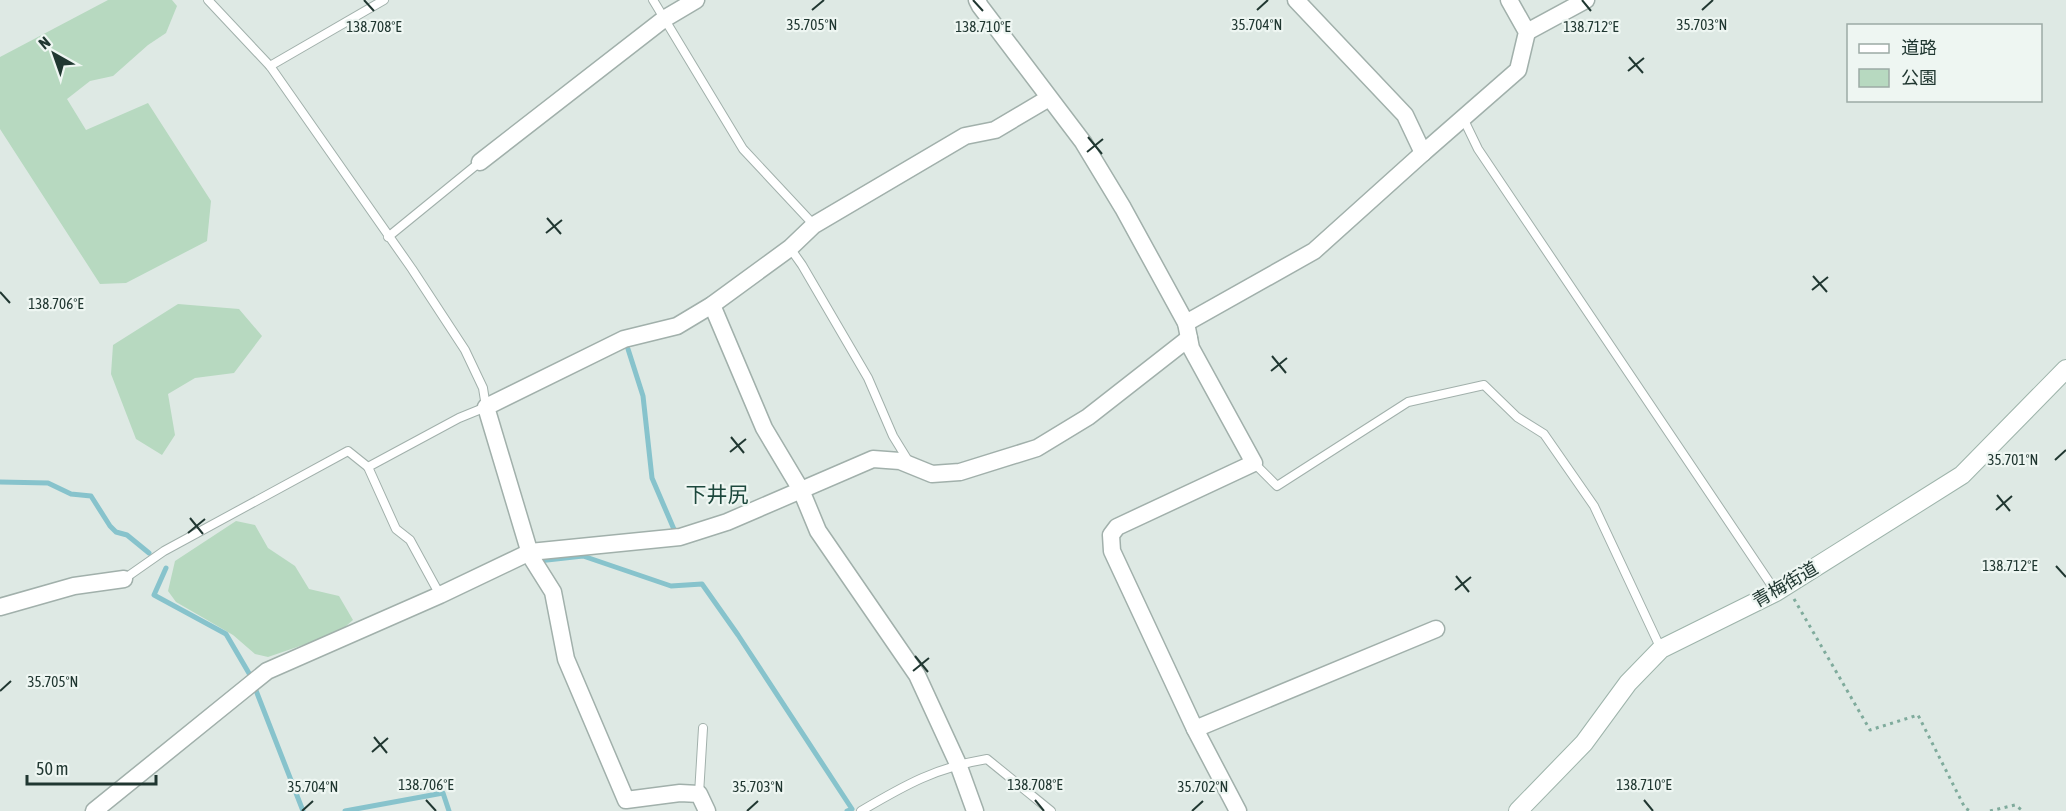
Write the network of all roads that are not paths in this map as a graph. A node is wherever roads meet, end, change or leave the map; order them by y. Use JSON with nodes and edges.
{"nodes":[{"id":1,"x":208,"y":0,"type":"edge"},
{"id":2,"x":384,"y":0,"type":"edge"},
{"id":3,"x":653,"y":0,"type":"edge"},
{"id":4,"x":696,"y":0,"type":"edge"},
{"id":5,"x":977,"y":0,"type":"edge"},
{"id":6,"x":1296,"y":0,"type":"edge"},
{"id":7,"x":1509,"y":0,"type":"edge"},
{"id":8,"x":1586,"y":0,"type":"edge"},
{"id":9,"x":664,"y":18,"type":"junction"},
{"id":10,"x":1527,"y":32,"type":"junction"},
{"id":11,"x":270,"y":66,"type":"junction"},
{"id":12,"x":1049,"y":98,"type":"junction"},
{"id":13,"x":1463,"y":118,"type":"junction"},
{"id":14,"x":1423,"y":153,"type":"junction"},
{"id":15,"x":480,"y":162,"type":"joint"},
{"id":16,"x":814,"y":225,"type":"junction"},
{"id":17,"x":388,"y":237,"type":"junction"},
{"id":18,"x":790,"y":248,"type":"junction"},
{"id":19,"x":712,"y":305,"type":"junction"},
{"id":20,"x":1188,"y":330,"type":"junction"},
{"id":21,"x":2066,"y":369,"type":"edge"},
{"id":22,"x":486,"y":406,"type":"junction"},
{"id":23,"x":1254,"y":463,"type":"junction"},
{"id":24,"x":912,"y":466,"type":"junction"},
{"id":25,"x":368,"y":467,"type":"junction"},
{"id":26,"x":801,"y":490,"type":"junction"},
{"id":27,"x":531,"y":554,"type":"junction"},
{"id":28,"x":124,"y":579,"type":"joint"},
{"id":29,"x":1781,"y":589,"type":"junction"},
{"id":30,"x":440,"y":595,"type":"junction"},
{"id":31,"x":0,"y":607,"type":"edge"},
{"id":32,"x":1436,"y":629,"type":"dead end"},
{"id":33,"x":1661,"y":649,"type":"junction"},
{"id":34,"x":703,"y":728,"type":"dead end"},
{"id":35,"x":1195,"y":729,"type":"junction"},
{"id":36,"x":958,"y":764,"type":"junction"},
{"id":37,"x":699,"y":794,"type":"junction"},
{"id":38,"x":627,"y":806,"type":"edge"},
{"id":39,"x":1526,"y":808,"type":"edge"},
{"id":40,"x":94,"y":811,"type":"edge"},
{"id":41,"x":707,"y":811,"type":"edge"},
{"id":42,"x":861,"y":811,"type":"edge"},
{"id":43,"x":975,"y":811,"type":"edge"},
{"id":44,"x":1051,"y":811,"type":"edge"},
{"id":45,"x":1238,"y":811,"type":"edge"}],
"edges":[{"from":1,"to":11,"type":"lane"},
{"from":2,"to":11,"type":"lane"},
{"from":3,"to":9,"type":"lane"},
{"from":4,"to":9,"type":"street"},
{"from":5,"to":12,"type":"street"},
{"from":6,"to":14,"type":"street"},
{"from":7,"to":10,"type":"street"},
{"from":8,"to":10,"type":"street"},
{"from":9,"to":15,"type":"street"},
{"from":9,"to":16,"type":"lane"},
{"from":10,"to":13,"type":"street"},
{"from":11,"to":17,"type":"lane"},
{"from":12,"to":16,"type":"street"},
{"from":12,"to":20,"type":"street"},
{"from":13,"to":14,"type":"street"},
{"from":13,"to":29,"type":"lane"},
{"from":14,"to":20,"type":"street"},
{"from":15,"to":17,"type":"lane"},
{"from":16,"to":18,"type":"street"},
{"from":17,"to":22,"type":"lane"},
{"from":18,"to":19,"type":"street"},
{"from":18,"to":24,"type":"lane"},
{"from":19,"to":22,"type":"street"},
{"from":19,"to":26,"type":"street"},
{"from":20,"to":23,"type":"street"},
{"from":20,"to":24,"type":"street"},
{"from":21,"to":29,"type":"main road","name":"青梅街道"},
{"from":22,"to":25,"type":"lane"},
{"from":22,"to":27,"type":"street"},
{"from":23,"to":33,"type":"lane"},
{"from":23,"to":35,"type":"street"},
{"from":24,"to":26,"type":"street"},
{"from":25,"to":28,"type":"lane"},
{"from":25,"to":30,"type":"lane"},
{"from":26,"to":27,"type":"street"},
{"from":26,"to":36,"type":"street"},
{"from":27,"to":30,"type":"street"},
{"from":27,"to":38,"type":"street"},
{"from":28,"to":31,"type":"street"},
{"from":29,"to":33,"type":"main road","name":"青梅街道"},
{"from":30,"to":40,"type":"street"},
{"from":32,"to":35,"type":"street"},
{"from":33,"to":39,"type":"main road","name":"青梅街道"},
{"from":34,"to":37,"type":"lane"},
{"from":35,"to":45,"type":"street"},
{"from":36,"to":42,"type":"lane"},
{"from":36,"to":43,"type":"street"},
{"from":36,"to":44,"type":"lane"},
{"from":37,"to":38,"type":"street"},
{"from":37,"to":41,"type":"street"}]}
